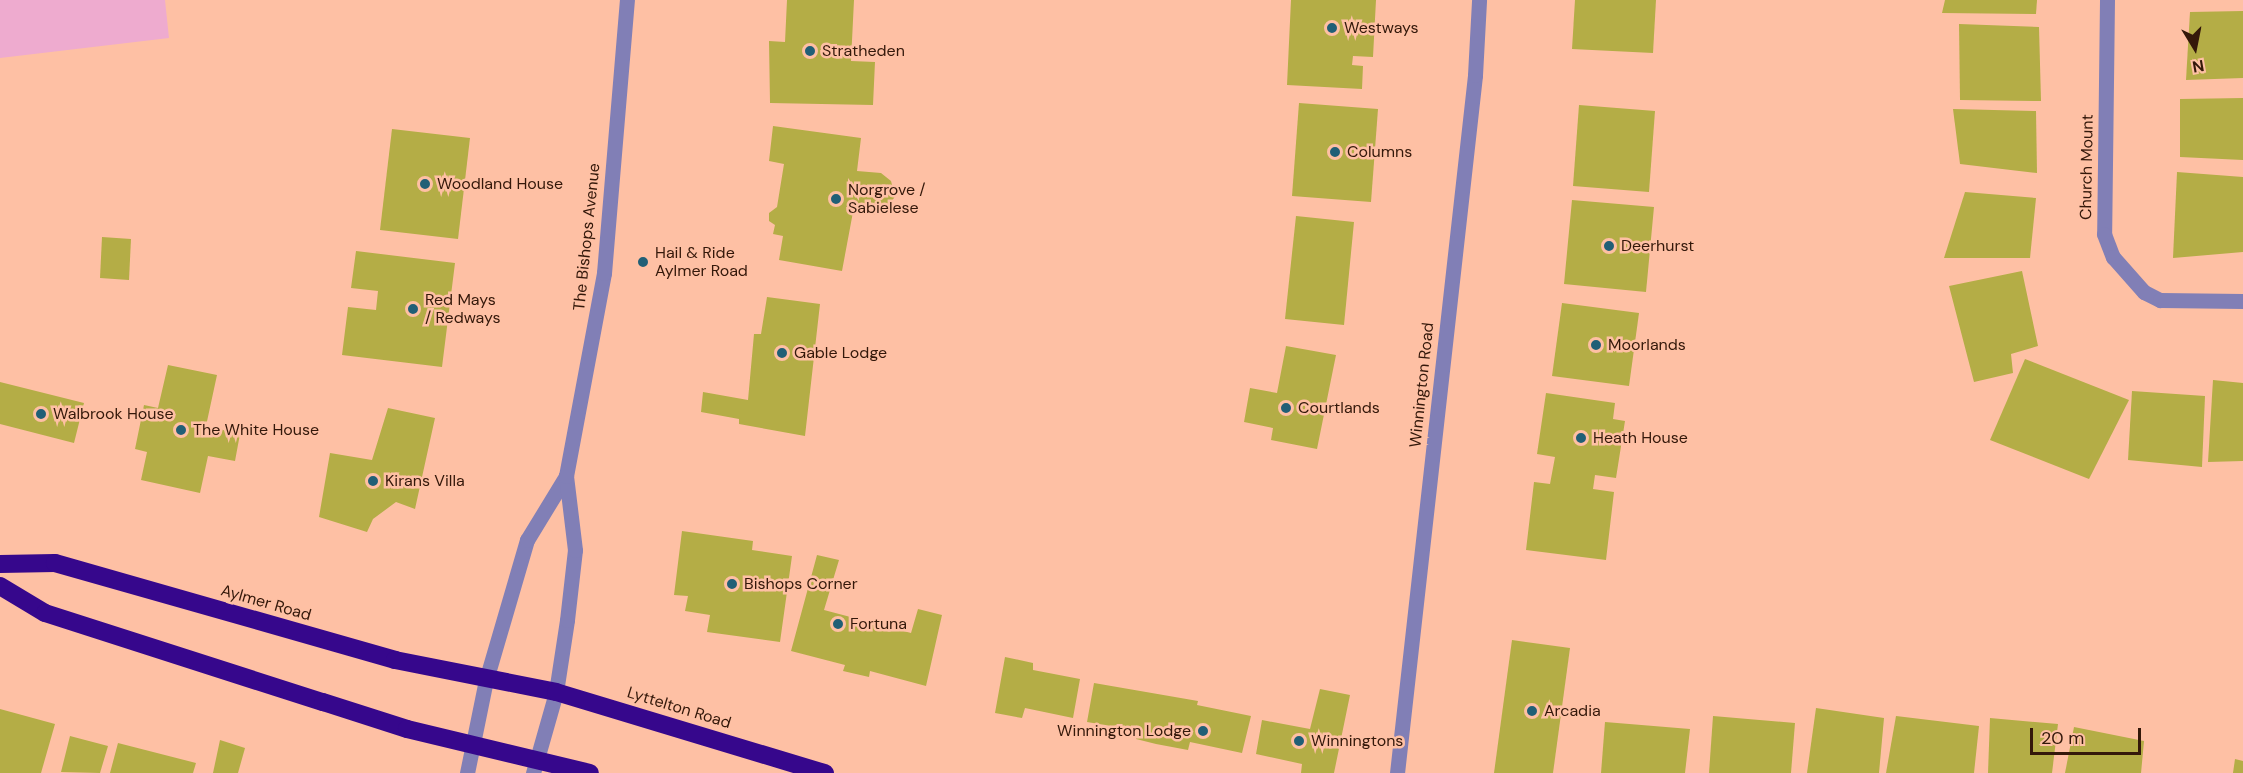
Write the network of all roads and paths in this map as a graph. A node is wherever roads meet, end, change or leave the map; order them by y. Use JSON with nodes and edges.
{"nodes":[{"id":1,"x":627,"y":0,"type":"edge"},
{"id":2,"x":1479,"y":0,"type":"edge"},
{"id":3,"x":2107,"y":0,"type":"edge"},
{"id":4,"x":2243,"y":301,"type":"edge"},
{"id":5,"x":566,"y":476,"type":"junction"},
{"id":6,"x":0,"y":564,"type":"edge"},
{"id":7,"x":0,"y":586,"type":"edge"},
{"id":8,"x":486,"y":680,"type":"junction"},
{"id":9,"x":521,"y":686,"type":"joint"},
{"id":10,"x":556,"y":692,"type":"junction"},
{"id":11,"x":474,"y":744,"type":"junction"},
{"id":12,"x":536,"y":766,"type":"edge"},
{"id":13,"x":467,"y":773,"type":"edge"},
{"id":14,"x":590,"y":773,"type":"edge"},
{"id":15,"x":825,"y":773,"type":"edge"},
{"id":16,"x":1396,"y":773,"type":"edge"}],
"edges":[{"from":1,"to":5,"type":"street","name":"The Bishops Avenue"},
{"from":2,"to":16,"type":"street","name":"Winnington Road"},
{"from":3,"to":4,"type":"street","name":"Church Mount"},
{"from":5,"to":8,"type":"street","name":"The Bishops Avenue"},
{"from":5,"to":10,"type":"street","name":"The Bishops Avenue"},
{"from":6,"to":8,"type":"highway","name":"Aylmer Road"},
{"from":7,"to":11,"type":"highway"},
{"from":8,"to":9,"type":"highway","name":"Aylmer Road"},
{"from":8,"to":11,"type":"street","name":"The Bishops Avenue"},
{"from":9,"to":10,"type":"highway","name":"Lyttelton Road"},
{"from":10,"to":12,"type":"street","name":"The Bishops Avenue"},
{"from":10,"to":15,"type":"highway","name":"Lyttelton Road"},
{"from":11,"to":12,"type":"highway"},
{"from":11,"to":13,"type":"street","name":"The Bishops Avenue"},
{"from":12,"to":14,"type":"highway"}]}
